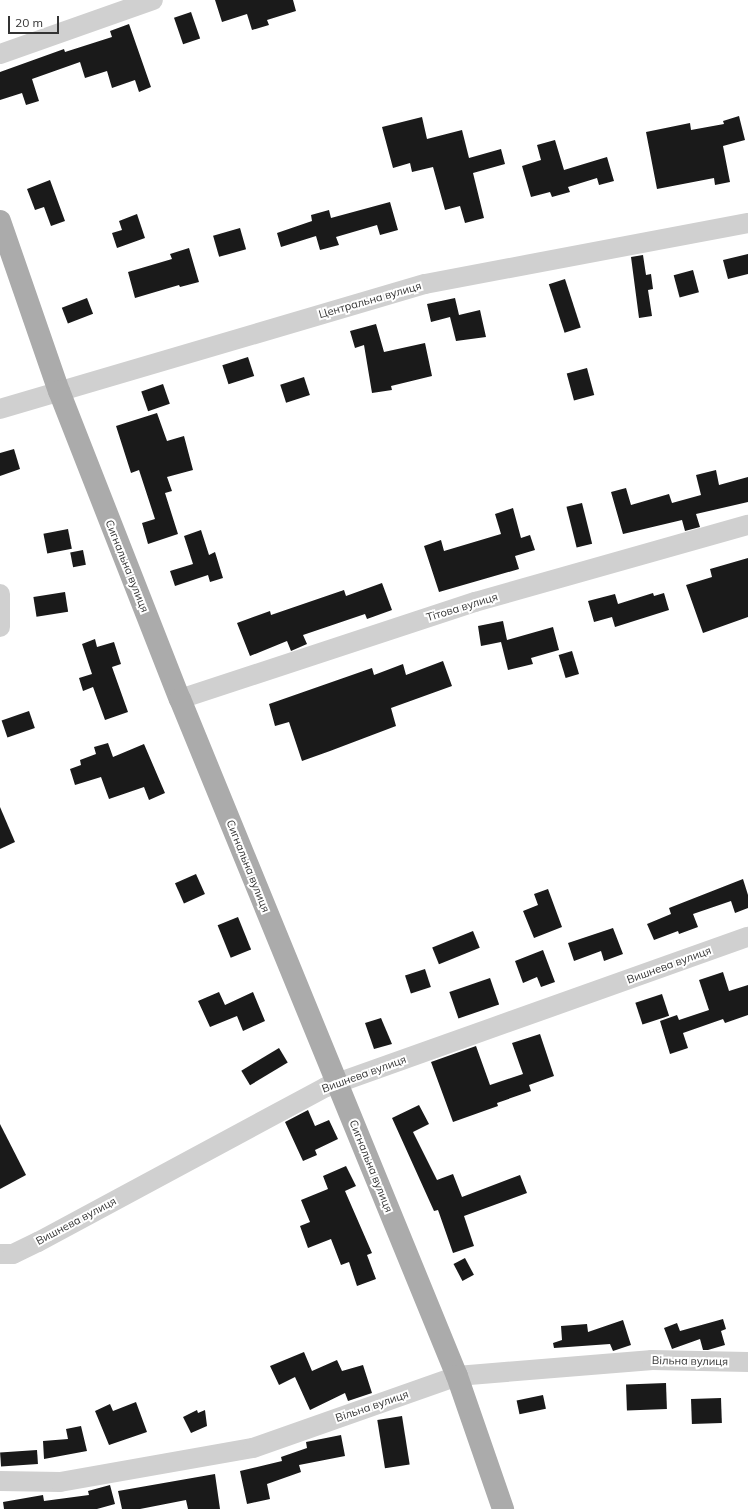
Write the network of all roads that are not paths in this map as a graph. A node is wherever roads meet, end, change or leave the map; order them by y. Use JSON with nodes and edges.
{"nodes":[{"id":1,"x":153,"y":0,"type":"edge"},
{"id":2,"x":0,"y":54,"type":"edge"},
{"id":3,"x":0,"y":221,"type":"edge"},
{"id":4,"x":748,"y":223,"type":"edge"},
{"id":5,"x":59,"y":391,"type":"junction"},
{"id":6,"x":0,"y":409,"type":"edge"},
{"id":7,"x":748,"y":525,"type":"edge"},
{"id":8,"x":0,"y":594,"type":"edge"},
{"id":9,"x":0,"y":627,"type":"edge"},
{"id":10,"x":180,"y":698,"type":"junction"},
{"id":11,"x":748,"y":937,"type":"edge"},
{"id":12,"x":337,"y":1083,"type":"junction"},
{"id":13,"x":0,"y":1254,"type":"edge"},
{"id":14,"x":748,"y":1362,"type":"edge"},
{"id":15,"x":457,"y":1376,"type":"junction"},
{"id":16,"x":0,"y":1481,"type":"edge"},
{"id":17,"x":502,"y":1508,"type":"edge"}],
"edges":[{"from":1,"to":2,"type":"street"},
{"from":3,"to":5,"type":"main road","name":"Сигнальна вулиця"},
{"from":4,"to":5,"type":"street","name":"Центральна вулиця"},
{"from":5,"to":6,"type":"street","name":"Центральна вулиця"},
{"from":5,"to":10,"type":"main road","name":"Сигнальна вулиця"},
{"from":7,"to":10,"type":"street","name":"Тітова вулиця"},
{"from":8,"to":9,"type":"street"},
{"from":10,"to":12,"type":"main road","name":"Сигнальна вулиця"},
{"from":11,"to":12,"type":"street","name":"Вишнева вулиця"},
{"from":12,"to":13,"type":"street","name":"Вишнева вулиця"},
{"from":12,"to":15,"type":"main road","name":"Сигнальна вулиця"},
{"from":14,"to":15,"type":"street","name":"Вільна вулиця"},
{"from":15,"to":16,"type":"street","name":"Вільна вулиця"},
{"from":15,"to":17,"type":"main road","name":"Сигнальна вулиця"}]}
